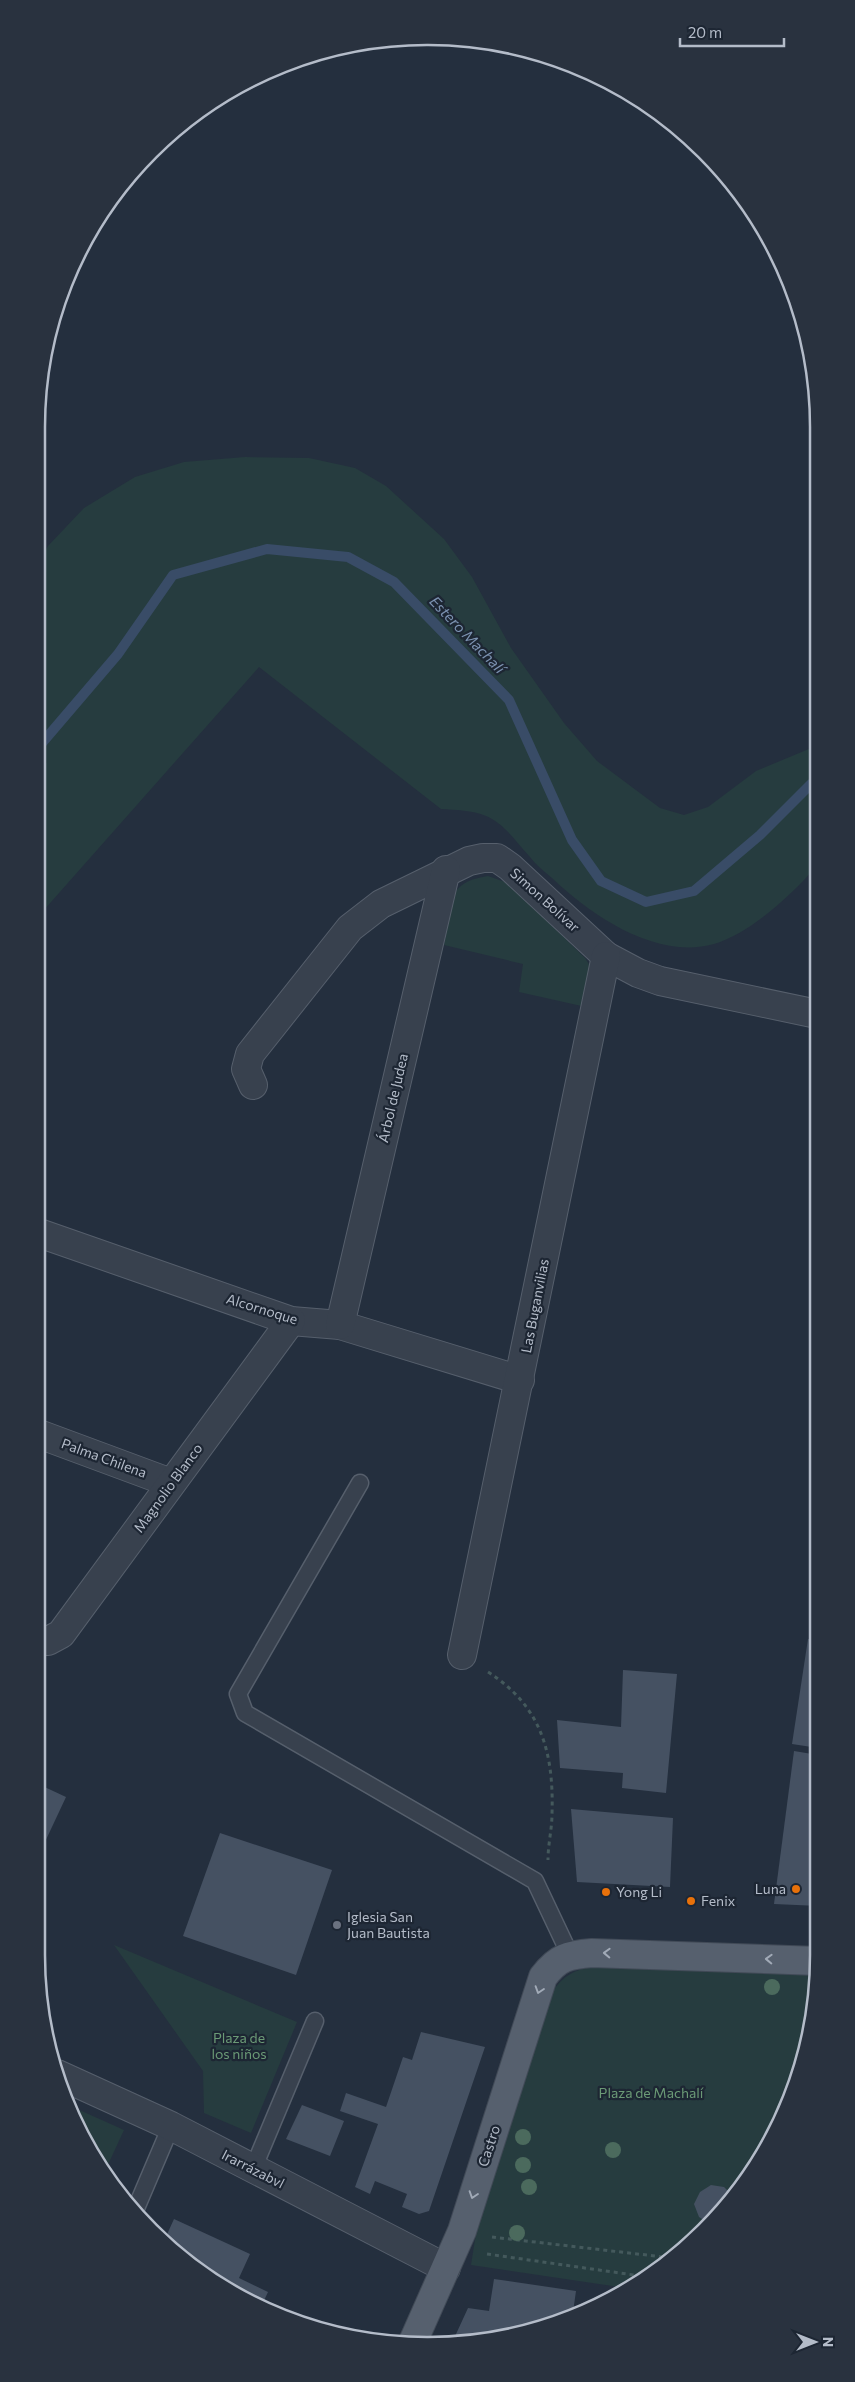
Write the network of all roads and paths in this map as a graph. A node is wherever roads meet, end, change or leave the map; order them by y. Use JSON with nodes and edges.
{"nodes":[{"id":1,"x":446,"y":870,"type":"junction"},
{"id":2,"x":606,"y":956,"type":"junction"},
{"id":3,"x":810,"y":1013,"type":"edge"},
{"id":4,"x":253,"y":1086,"type":"dead end"},
{"id":5,"x":45,"y":1235,"type":"edge"},
{"id":6,"x":291,"y":1321,"type":"junction"},
{"id":7,"x":340,"y":1325,"type":"junction"},
{"id":8,"x":520,"y":1380,"type":"junction"},
{"id":9,"x":45,"y":1437,"type":"edge"},
{"id":10,"x":171,"y":1484,"type":"junction"},
{"id":11,"x":360,"y":1484,"type":"dead end"},
{"id":12,"x":45,"y":1641,"type":"edge"},
{"id":13,"x":462,"y":1655,"type":"joint"},
{"id":14,"x":549,"y":1864,"type":"dead end"},
{"id":15,"x":570,"y":1955,"type":"junction"},
{"id":16,"x":810,"y":1960,"type":"edge"},
{"id":17,"x":315,"y":2021,"type":"dead end"},
{"id":18,"x":65,"y":2078,"type":"edge"},
{"id":19,"x":171,"y":2126,"type":"junction"},
{"id":20,"x":253,"y":2169,"type":"junction"},
{"id":21,"x":138,"y":2204,"type":"edge"},
{"id":22,"x":462,"y":2231,"type":"junction"},
{"id":23,"x":662,"y":2257,"type":"edge"},
{"id":24,"x":446,"y":2268,"type":"junction"},
{"id":25,"x":636,"y":2275,"type":"edge"},
{"id":26,"x":415,"y":2337,"type":"edge"}],
"edges":[{"from":1,"to":2,"type":"street","name":"Simon Bolívar"},
{"from":1,"to":4,"type":"street","name":"Simon Bolívar"},
{"from":1,"to":7,"type":"street","name":"Árbol de Judea"},
{"from":2,"to":3,"type":"street","name":"Simon Bolívar"},
{"from":2,"to":8,"type":"street","name":"Las Buganvilias"},
{"from":5,"to":6,"type":"street","name":"Alcornoque"},
{"from":6,"to":7,"type":"street","name":"Alcornoque"},
{"from":6,"to":10,"type":"street","name":"Magnolio Blanco"},
{"from":7,"to":8,"type":"street","name":"Alcornoque"},
{"from":8,"to":13,"type":"street","name":"Las Buganvilias"},
{"from":9,"to":10,"type":"street","name":"Palma Chilena"},
{"from":10,"to":12,"type":"street","name":"Magnolio Blanco"},
{"from":11,"to":15,"type":"lane"},
{"from":13,"to":14,"type":"path"},
{"from":16,"to":15,"type":"main road","one_way":true},
{"from":15,"to":22,"type":"main road","name":"Castro","one_way":true},
{"from":17,"to":20,"type":"lane"},
{"from":18,"to":19,"type":"street","name":"Irarrázabvl"},
{"from":19,"to":20,"type":"street","name":"Irarrázabvl"},
{"from":19,"to":21,"type":"lane"},
{"from":20,"to":24,"type":"street","name":"Irarrázabvl"},
{"from":22,"to":23,"type":"path"},
{"from":22,"to":24,"type":"main road","name":"Castro"},
{"from":24,"to":25,"type":"path"},
{"from":24,"to":26,"type":"main road","name":"Castro"}]}
